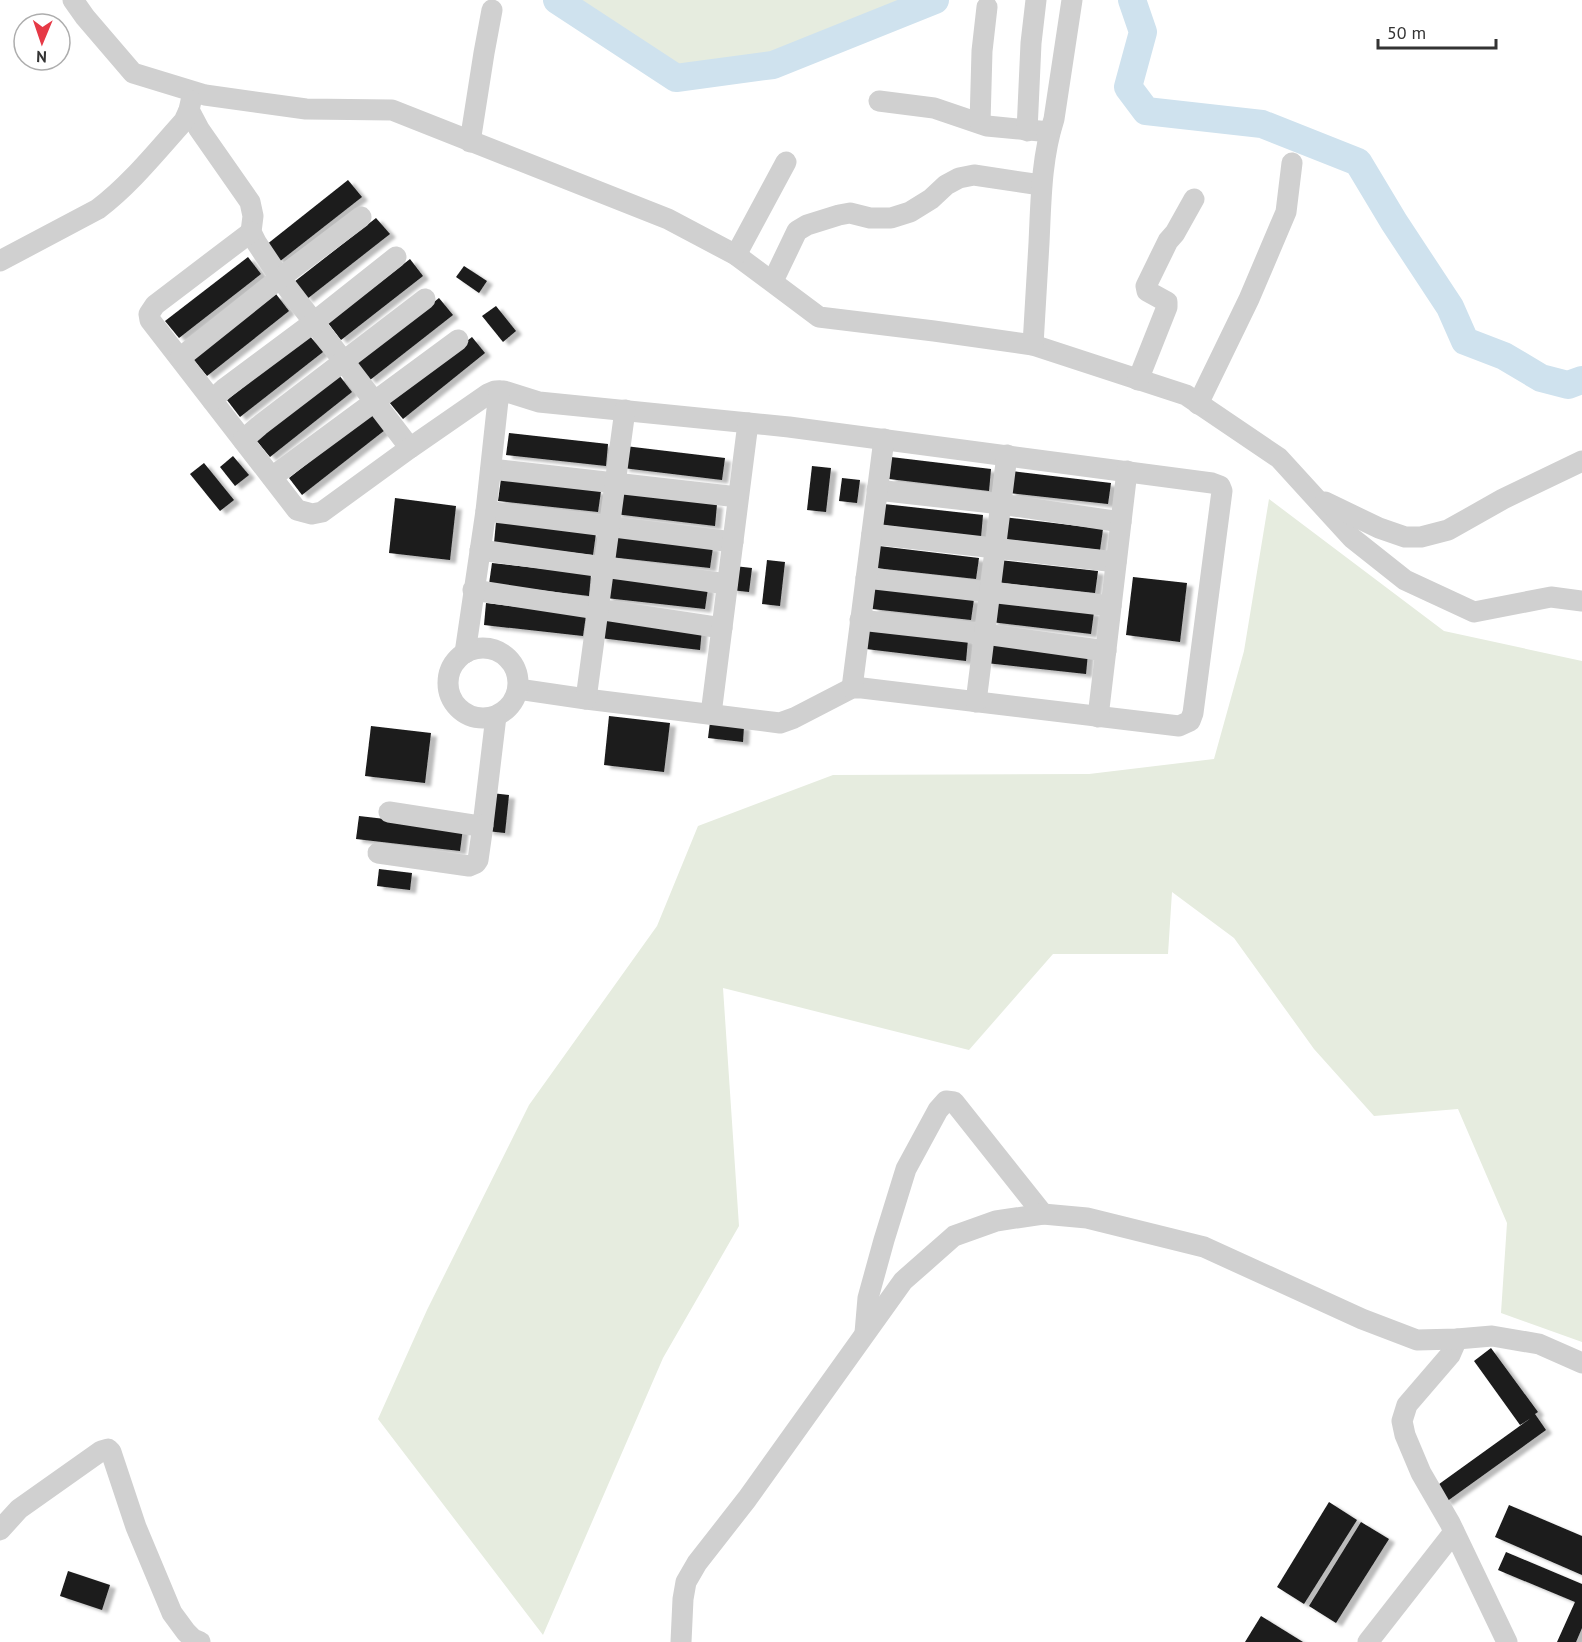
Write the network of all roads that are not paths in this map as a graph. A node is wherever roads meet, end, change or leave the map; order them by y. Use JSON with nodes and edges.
{"nodes":[{"id":1,"x":73,"y":0,"type":"edge"},
{"id":2,"x":1036,"y":0,"type":"edge"},
{"id":3,"x":1072,"y":0,"type":"edge"},
{"id":4,"x":987,"y":7,"type":"dead end"},
{"id":5,"x":492,"y":10,"type":"dead end"},
{"id":6,"x":191,"y":101,"type":"junction"},
{"id":7,"x":879,"y":101,"type":"dead end"},
{"id":8,"x":981,"y":123,"type":"junction"},
{"id":9,"x":1027,"y":131,"type":"junction"},
{"id":10,"x":1050,"y":132,"type":"junction"},
{"id":11,"x":470,"y":142,"type":"junction"},
{"id":12,"x":786,"y":162,"type":"dead end"},
{"id":13,"x":1292,"y":164,"type":"dead end"},
{"id":14,"x":1041,"y":185,"type":"junction"},
{"id":15,"x":1194,"y":199,"type":"dead end"},
{"id":16,"x":361,"y":217,"type":"dead end"},
{"id":17,"x":251,"y":232,"type":"junction"},
{"id":18,"x":736,"y":255,"type":"junction"},
{"id":19,"x":396,"y":257,"type":"dead end"},
{"id":20,"x":0,"y":261,"type":"edge"},
{"id":21,"x":280,"y":278,"type":"junction"},
{"id":22,"x":773,"y":281,"type":"junction"},
{"id":23,"x":425,"y":299,"type":"dead end"},
{"id":24,"x":314,"y":322,"type":"junction"},
{"id":25,"x":458,"y":340,"type":"dead end"},
{"id":26,"x":1033,"y":345,"type":"junction"},
{"id":27,"x":180,"y":358,"type":"junction"},
{"id":28,"x":345,"y":362,"type":"junction"},
{"id":29,"x":1138,"y":380,"type":"junction"},
{"id":30,"x":499,"y":391,"type":"junction"},
{"id":31,"x":212,"y":400,"type":"junction"},
{"id":32,"x":374,"y":401,"type":"junction"},
{"id":33,"x":1198,"y":404,"type":"junction"},
{"id":34,"x":625,"y":410,"type":"junction"},
{"id":35,"x":748,"y":423,"type":"junction"},
{"id":36,"x":884,"y":439,"type":"junction"},
{"id":37,"x":243,"y":440,"type":"junction"},
{"id":38,"x":410,"y":448,"type":"junction"},
{"id":39,"x":1007,"y":455,"type":"junction"},
{"id":40,"x":1582,"y":461,"type":"edge"},
{"id":41,"x":491,"y":469,"type":"junction"},
{"id":42,"x":1127,"y":471,"type":"junction"},
{"id":43,"x":272,"y":477,"type":"junction"},
{"id":44,"x":615,"y":482,"type":"junction"},
{"id":45,"x":877,"y":490,"type":"junction"},
{"id":46,"x":1314,"y":496,"type":"junction"},
{"id":47,"x":738,"y":497,"type":"junction"},
{"id":48,"x":1001,"y":504,"type":"junction"},
{"id":49,"x":486,"y":511,"type":"junction"},
{"id":50,"x":1121,"y":522,"type":"junction"},
{"id":51,"x":609,"y":525,"type":"junction"},
{"id":52,"x":872,"y":534,"type":"junction"},
{"id":53,"x":733,"y":542,"type":"junction"},
{"id":54,"x":996,"y":548,"type":"junction"},
{"id":55,"x":480,"y":550,"type":"junction"},
{"id":56,"x":1116,"y":562,"type":"junction"},
{"id":57,"x":604,"y":566,"type":"junction"},
{"id":58,"x":866,"y":578,"type":"junction"},
{"id":59,"x":728,"y":584,"type":"junction"},
{"id":60,"x":473,"y":590,"type":"junction"},
{"id":61,"x":990,"y":592,"type":"junction"},
{"id":62,"x":1582,"y":601,"type":"edge"},
{"id":63,"x":1111,"y":606,"type":"junction"},
{"id":64,"x":598,"y":609,"type":"junction"},
{"id":65,"x":860,"y":620,"type":"junction"},
{"id":66,"x":722,"y":628,"type":"junction"},
{"id":67,"x":985,"y":634,"type":"junction"},
{"id":68,"x":1106,"y":651,"type":"junction"},
{"id":69,"x":465,"y":652,"type":"junction"},
{"id":70,"x":852,"y":688,"type":"junction"},
{"id":71,"x":518,"y":689,"type":"junction"},
{"id":72,"x":586,"y":699,"type":"junction"},
{"id":73,"x":976,"y":702,"type":"junction"},
{"id":74,"x":711,"y":714,"type":"junction"},
{"id":75,"x":496,"y":716,"type":"junction"},
{"id":76,"x":1098,"y":717,"type":"junction"},
{"id":77,"x":389,"y":812,"type":"dead end"},
{"id":78,"x":483,"y":825,"type":"junction"},
{"id":79,"x":378,"y":854,"type":"dead end"},
{"id":80,"x":1042,"y":1214,"type":"junction"},
{"id":81,"x":865,"y":1333,"type":"junction"},
{"id":82,"x":1457,"y":1339,"type":"junction"},
{"id":83,"x":1582,"y":1363,"type":"edge"},
{"id":84,"x":0,"y":1530,"type":"edge"},
{"id":85,"x":1454,"y":1532,"type":"junction"},
{"id":86,"x":195,"y":1641,"type":"edge"},
{"id":87,"x":681,"y":1642,"type":"edge"},
{"id":88,"x":1368,"y":1642,"type":"edge"},
{"id":89,"x":1507,"y":1642,"type":"edge"}],
"edges":[{"from":1,"to":6,"type":"street"},
{"from":2,"to":9,"type":"street"},
{"from":3,"to":10,"type":"street"},
{"from":4,"to":8,"type":"street"},
{"from":5,"to":11,"type":"street"},
{"from":6,"to":11,"type":"street"},
{"from":6,"to":17,"type":"street"},
{"from":6,"to":20,"type":"street"},
{"from":7,"to":8,"type":"street"},
{"from":8,"to":9,"type":"street"},
{"from":9,"to":10,"type":"street"},
{"from":10,"to":14,"type":"street"},
{"from":11,"to":18,"type":"street"},
{"from":12,"to":18,"type":"street"},
{"from":13,"to":33,"type":"street"},
{"from":14,"to":22,"type":"street"},
{"from":14,"to":26,"type":"street"},
{"from":15,"to":29,"type":"street"},
{"from":16,"to":21,"type":"street"},
{"from":17,"to":21,"type":"street"},
{"from":17,"to":27,"type":"street"},
{"from":18,"to":22,"type":"street"},
{"from":19,"to":24,"type":"street"},
{"from":21,"to":24,"type":"street"},
{"from":21,"to":27,"type":"street"},
{"from":22,"to":26,"type":"street"},
{"from":23,"to":28,"type":"street"},
{"from":24,"to":28,"type":"street"},
{"from":24,"to":31,"type":"street"},
{"from":25,"to":32,"type":"street"},
{"from":26,"to":29,"type":"street"},
{"from":27,"to":31,"type":"street"},
{"from":28,"to":32,"type":"street"},
{"from":28,"to":37,"type":"street"},
{"from":29,"to":33,"type":"street"},
{"from":30,"to":34,"type":"street"},
{"from":30,"to":38,"type":"street"},
{"from":30,"to":41,"type":"street"},
{"from":31,"to":37,"type":"street"},
{"from":32,"to":38,"type":"street"},
{"from":32,"to":43,"type":"street"},
{"from":33,"to":46,"type":"street"},
{"from":34,"to":35,"type":"street"},
{"from":34,"to":44,"type":"street"},
{"from":35,"to":36,"type":"street"},
{"from":35,"to":47,"type":"street"},
{"from":36,"to":39,"type":"street"},
{"from":36,"to":45,"type":"street"},
{"from":37,"to":43,"type":"street"},
{"from":38,"to":43,"type":"street"},
{"from":39,"to":42,"type":"street"},
{"from":39,"to":48,"type":"street"},
{"from":40,"to":46,"type":"street"},
{"from":41,"to":44,"type":"street"},
{"from":41,"to":49,"type":"street"},
{"from":42,"to":50,"type":"street"},
{"from":42,"to":76,"type":"street"},
{"from":44,"to":47,"type":"street"},
{"from":44,"to":51,"type":"street"},
{"from":45,"to":48,"type":"street"},
{"from":45,"to":52,"type":"street"},
{"from":46,"to":62,"type":"street"},
{"from":47,"to":53,"type":"street"},
{"from":48,"to":50,"type":"street"},
{"from":48,"to":54,"type":"street"},
{"from":49,"to":51,"type":"street"},
{"from":49,"to":55,"type":"street"},
{"from":50,"to":56,"type":"street"},
{"from":51,"to":53,"type":"street"},
{"from":51,"to":57,"type":"street"},
{"from":52,"to":54,"type":"street"},
{"from":52,"to":58,"type":"street"},
{"from":53,"to":59,"type":"street"},
{"from":54,"to":56,"type":"street"},
{"from":54,"to":61,"type":"street"},
{"from":55,"to":57,"type":"street"},
{"from":55,"to":60,"type":"street"},
{"from":56,"to":63,"type":"street"},
{"from":57,"to":59,"type":"street"},
{"from":57,"to":64,"type":"street"},
{"from":58,"to":61,"type":"street"},
{"from":58,"to":65,"type":"street"},
{"from":59,"to":66,"type":"street"},
{"from":60,"to":64,"type":"street"},
{"from":60,"to":69,"type":"street"},
{"from":61,"to":63,"type":"street"},
{"from":61,"to":67,"type":"street"},
{"from":63,"to":68,"type":"street"},
{"from":64,"to":66,"type":"street"},
{"from":64,"to":72,"type":"street"},
{"from":65,"to":67,"type":"street"},
{"from":65,"to":70,"type":"street"},
{"from":66,"to":74,"type":"street"},
{"from":67,"to":68,"type":"street"},
{"from":67,"to":73,"type":"street"},
{"from":68,"to":76,"type":"street"},
{"from":69,"to":71,"type":"street"},
{"from":69,"to":75,"type":"street"},
{"from":70,"to":73,"type":"street"},
{"from":70,"to":74,"type":"street"},
{"from":71,"to":72,"type":"street"},
{"from":71,"to":75,"type":"street"},
{"from":72,"to":74,"type":"street"},
{"from":73,"to":76,"type":"street"},
{"from":75,"to":78,"type":"street"},
{"from":77,"to":78,"type":"street"},
{"from":78,"to":79,"type":"street"},
{"from":80,"to":81,"type":"street"},
{"from":80,"to":81,"type":"street"},
{"from":80,"to":82,"type":"street"},
{"from":81,"to":87,"type":"street"},
{"from":82,"to":83,"type":"street"},
{"from":82,"to":85,"type":"street"},
{"from":84,"to":86,"type":"street"},
{"from":85,"to":88,"type":"street"},
{"from":85,"to":89,"type":"street"}]}
